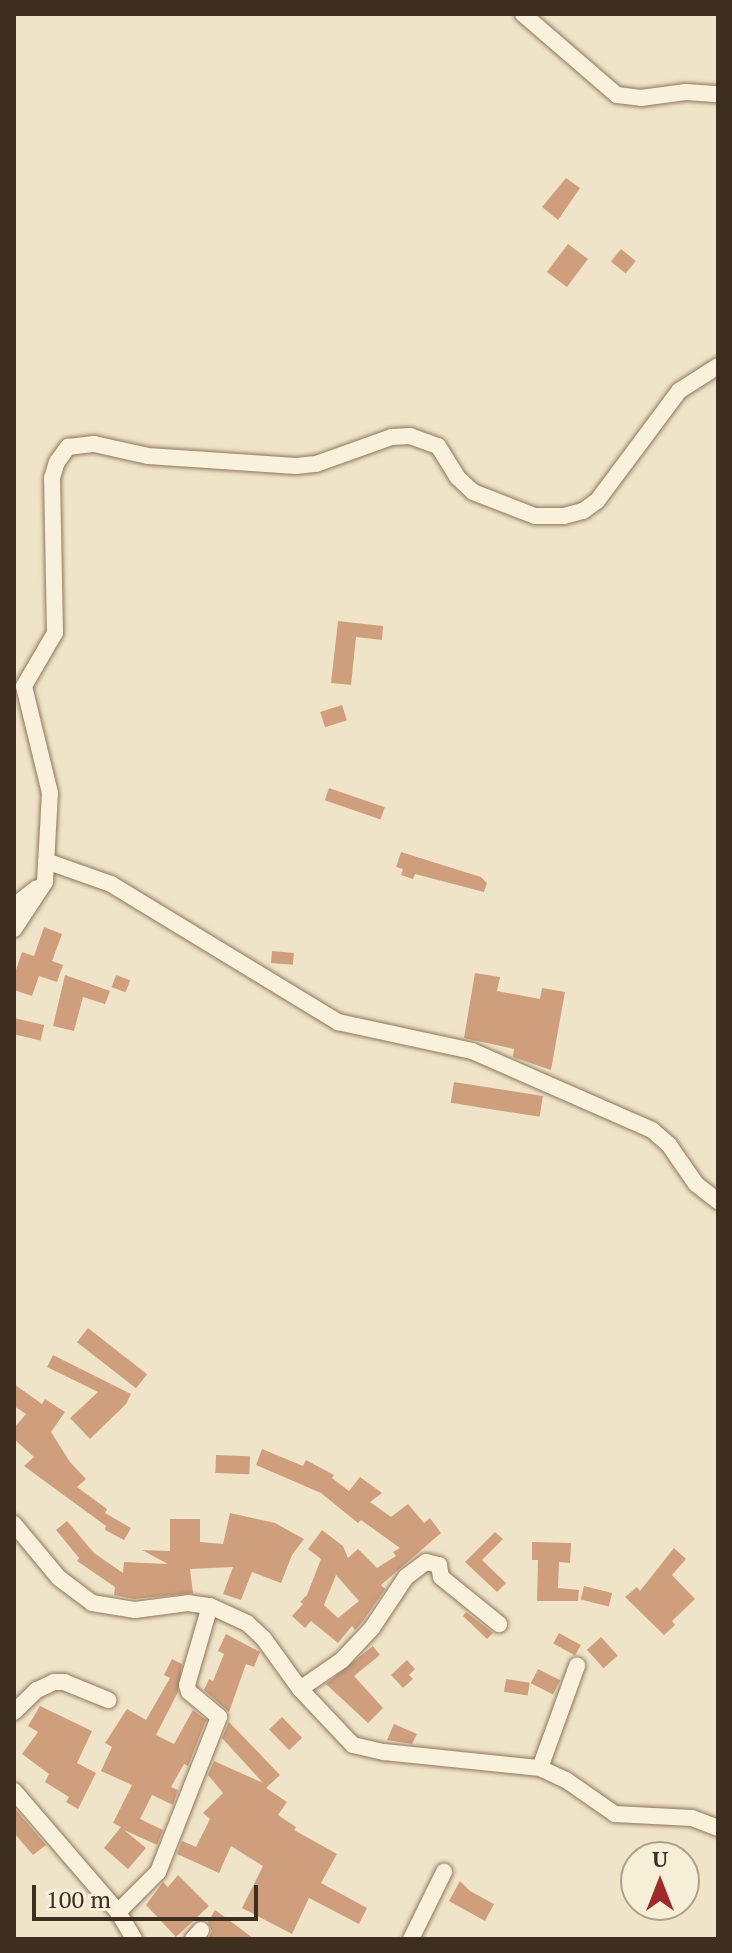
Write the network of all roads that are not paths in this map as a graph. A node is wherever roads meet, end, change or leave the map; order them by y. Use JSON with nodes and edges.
{"nodes":[{"id":1,"x":523,"y":14,"type":"edge"},
{"id":2,"x":718,"y":94,"type":"edge"},
{"id":3,"x":718,"y":366,"type":"edge"},
{"id":4,"x":46,"y":861,"type":"junction"},
{"id":5,"x":45,"y":882,"type":"junction"},
{"id":6,"x":14,"y":906,"type":"edge"},
{"id":7,"x":14,"y":929,"type":"edge"},
{"id":8,"x":718,"y":1201,"type":"edge"},
{"id":9,"x":14,"y":1524,"type":"edge"},
{"id":10,"x":210,"y":1606,"type":"junction"},
{"id":11,"x":499,"y":1624,"type":"dead end"},
{"id":12,"x":577,"y":1666,"type":"dead end"},
{"id":13,"x":300,"y":1689,"type":"junction"},
{"id":14,"x":108,"y":1700,"type":"dead end"},
{"id":15,"x":14,"y":1712,"type":"edge"},
{"id":16,"x":540,"y":1768,"type":"junction"},
{"id":17,"x":14,"y":1791,"type":"edge"},
{"id":18,"x":718,"y":1828,"type":"edge"},
{"id":19,"x":444,"y":1872,"type":"dead end"},
{"id":20,"x":118,"y":1912,"type":"junction"},
{"id":21,"x":134,"y":1939,"type":"edge"},
{"id":22,"x":411,"y":1939,"type":"edge"}],
"edges":[{"from":1,"to":2,"type":"street"},
{"from":3,"to":4,"type":"street"},
{"from":4,"to":5,"type":"street"},
{"from":4,"to":8,"type":"street"},
{"from":5,"to":6,"type":"street"},
{"from":5,"to":7,"type":"street"},
{"from":9,"to":10,"type":"street"},
{"from":10,"to":13,"type":"street"},
{"from":10,"to":20,"type":"street"},
{"from":11,"to":13,"type":"street"},
{"from":12,"to":16,"type":"street"},
{"from":13,"to":16,"type":"street"},
{"from":14,"to":15,"type":"street"},
{"from":16,"to":18,"type":"street"},
{"from":17,"to":20,"type":"street"},
{"from":19,"to":22,"type":"street"},
{"from":20,"to":21,"type":"street"}]}
